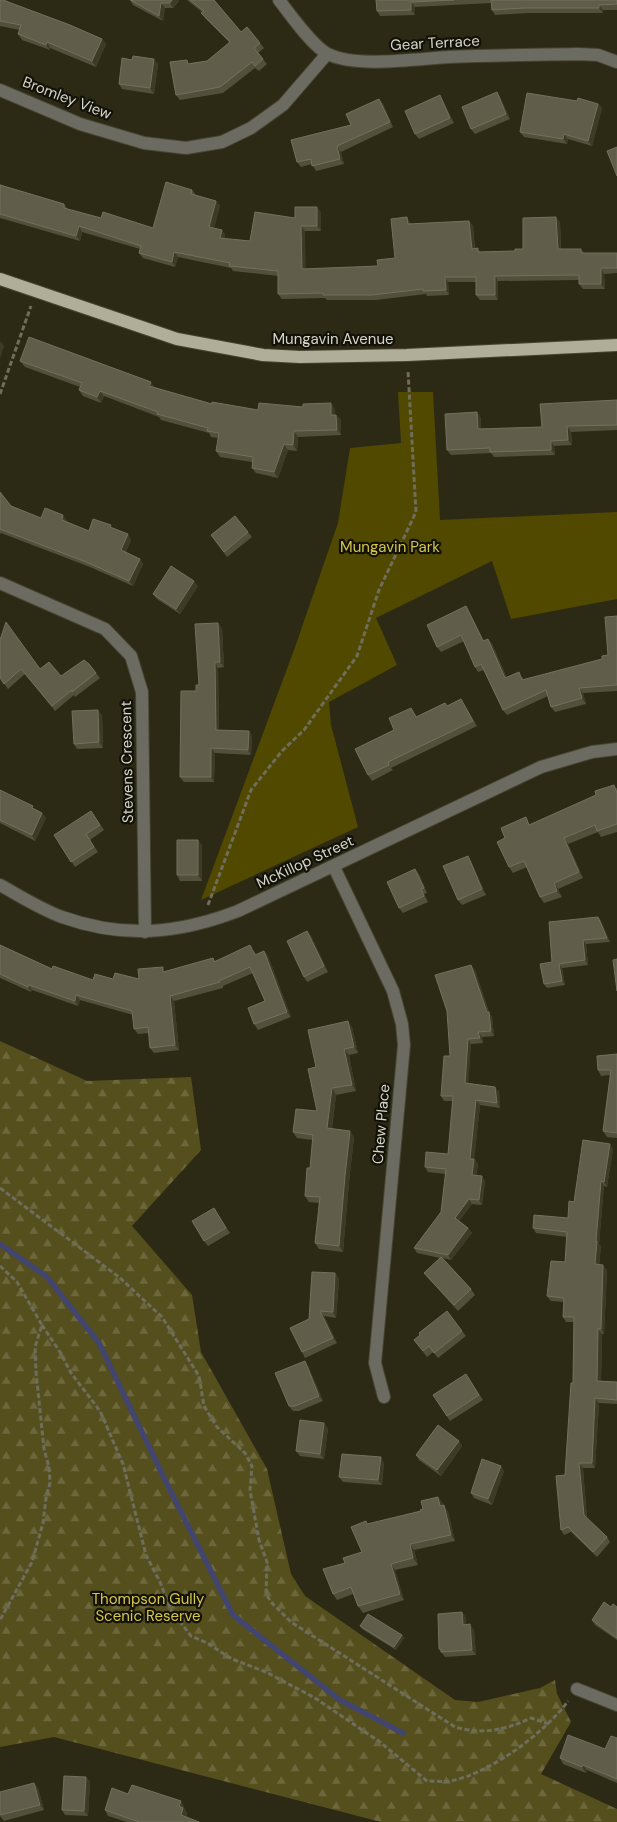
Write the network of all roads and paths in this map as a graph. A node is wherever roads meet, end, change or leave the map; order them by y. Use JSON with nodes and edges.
{"nodes":[{"id":1,"x":279,"y":0,"type":"edge"},
{"id":2,"x":327,"y":54,"type":"junction"},
{"id":3,"x":617,"y":62,"type":"edge"},
{"id":4,"x":0,"y":90,"type":"edge"},
{"id":5,"x":0,"y":279,"type":"edge"},
{"id":6,"x":36,"y":291,"type":"junction"},
{"id":7,"x":617,"y":344,"type":"edge"},
{"id":8,"x":407,"y":355,"type":"junction"},
{"id":9,"x":0,"y":394,"type":"edge"},
{"id":10,"x":0,"y":583,"type":"edge"},
{"id":11,"x":617,"y":749,"type":"edge"},
{"id":12,"x":334,"y":866,"type":"junction"},
{"id":13,"x":0,"y":885,"type":"edge"},
{"id":14,"x":201,"y":924,"type":"junction"},
{"id":15,"x":145,"y":932,"type":"junction"},
{"id":16,"x":0,"y":1188,"type":"edge"},
{"id":17,"x":0,"y":1266,"type":"edge"},
{"id":18,"x":42,"y":1325,"type":"junction"},
{"id":19,"x":384,"y":1398,"type":"dead end"},
{"id":20,"x":0,"y":1620,"type":"edge"},
{"id":21,"x":577,"y":1689,"type":"joint"},
{"id":22,"x":617,"y":1705,"type":"edge"},
{"id":23,"x":548,"y":1724,"type":"junction"}],
"edges":[{"from":1,"to":2,"type":"street"},
{"from":2,"to":3,"type":"street","name":"Gear Terrace"},
{"from":2,"to":4,"type":"street","name":"Bromley View"},
{"from":5,"to":6,"type":"main road","name":"Mungavin Avenue"},
{"from":6,"to":8,"type":"main road","name":"Mungavin Avenue"},
{"from":6,"to":9,"type":"path"},
{"from":7,"to":8,"type":"main road","name":"Mungavin Avenue"},
{"from":8,"to":14,"type":"path"},
{"from":10,"to":15,"type":"street","name":"Stevens Crescent"},
{"from":11,"to":12,"type":"street","name":"McKillop Street"},
{"from":12,"to":14,"type":"street","name":"McKillop Street"},
{"from":12,"to":19,"type":"street","name":"Chew Place"},
{"from":13,"to":15,"type":"street","name":"McKillop Street"},
{"from":14,"to":15,"type":"street","name":"McKillop Street"},
{"from":16,"to":23,"type":"path"},
{"from":17,"to":18,"type":"path"},
{"from":18,"to":20,"type":"path"},
{"from":18,"to":23,"type":"path"},
{"from":21,"to":22,"type":"street"},
{"from":21,"to":23,"type":"path"}]}
